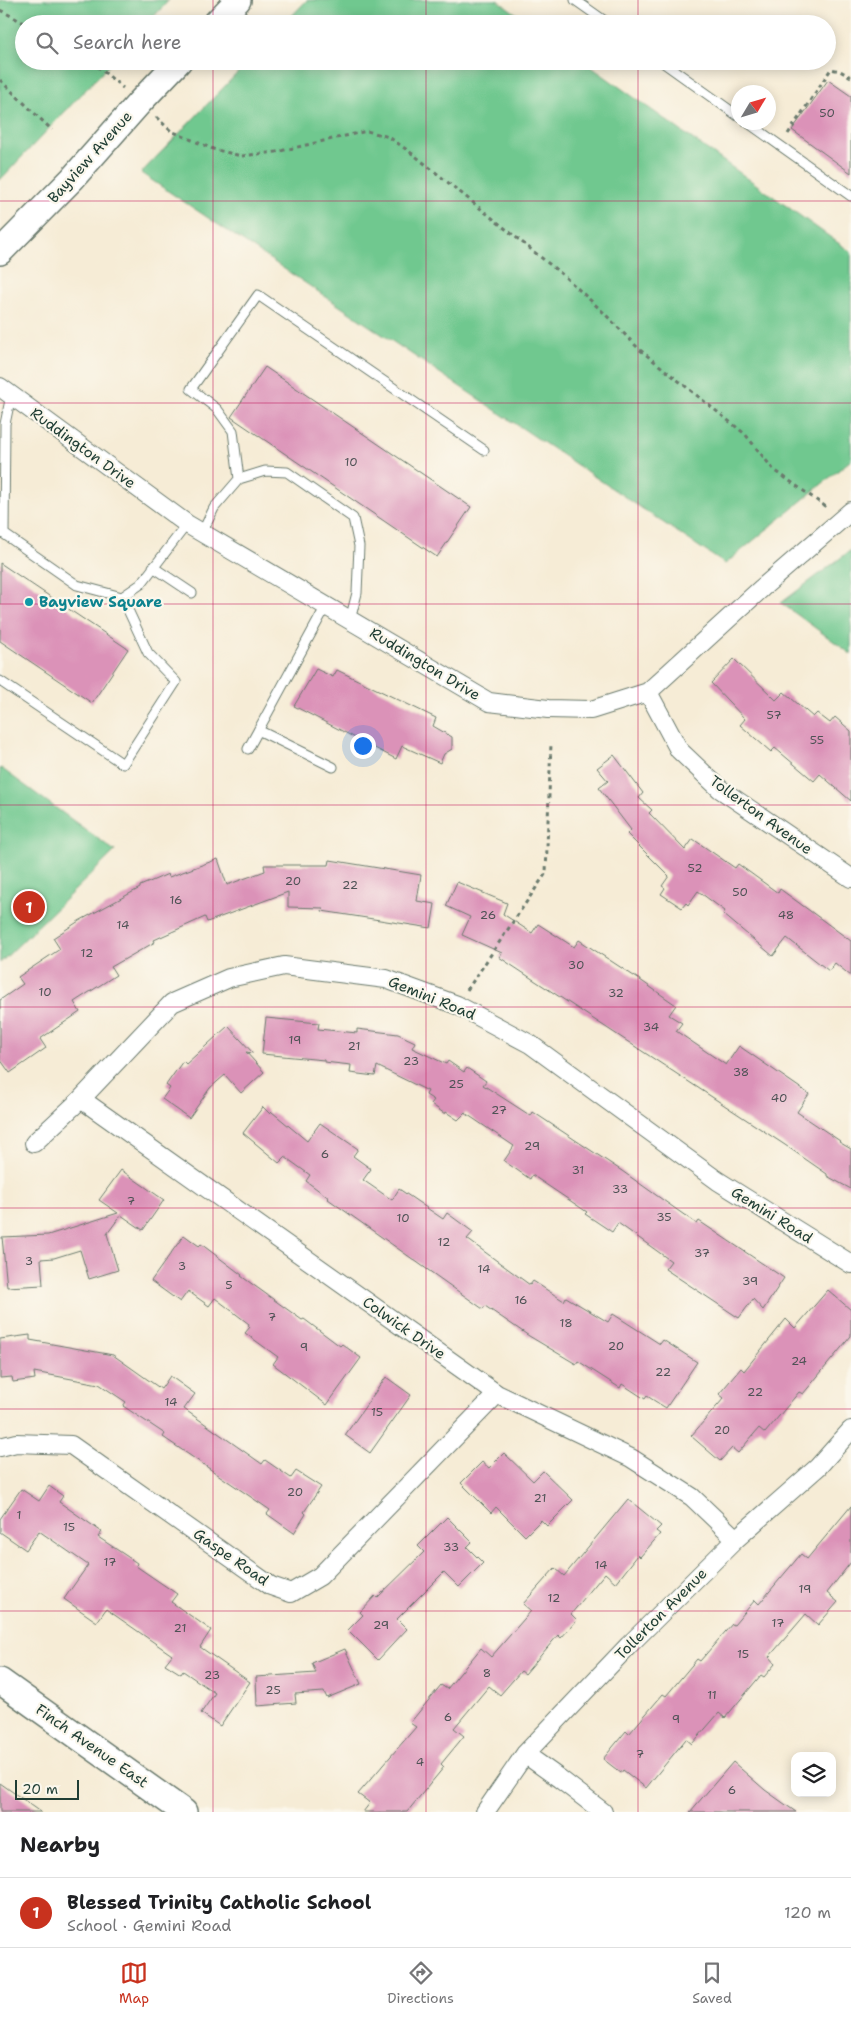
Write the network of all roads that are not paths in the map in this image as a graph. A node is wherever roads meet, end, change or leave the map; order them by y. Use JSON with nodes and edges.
{"nodes":[{"id":1,"x":238,"y":0,"type":"edge"},
{"id":2,"x":575,"y":0,"type":"edge"},
{"id":3,"x":224,"y":15,"type":"edge"},
{"id":4,"x":596,"y":15,"type":"edge"},
{"id":5,"x":170,"y":70,"type":"edge"},
{"id":6,"x":674,"y":70,"type":"edge"},
{"id":7,"x":731,"y":111,"type":"edge"},
{"id":8,"x":758,"y":130,"type":"edge"},
{"id":9,"x":851,"y":196,"type":"edge"},
{"id":10,"x":0,"y":252,"type":"edge"},
{"id":11,"x":6,"y":391,"type":"edge"},
{"id":12,"x":484,"y":450,"type":"dead end"},
{"id":13,"x":239,"y":479,"type":"junction"},
{"id":14,"x":851,"y":511,"type":"edge"},
{"id":15,"x":194,"y":528,"type":"junction"},
{"id":16,"x":154,"y":567,"type":"junction"},
{"id":17,"x":192,"y":593,"type":"dead end"},
{"id":18,"x":122,"y":597,"type":"junction"},
{"id":19,"x":326,"y":606,"type":"junction"},
{"id":20,"x":350,"y":620,"type":"junction"},
{"id":21,"x":0,"y":681,"type":"edge"},
{"id":22,"x":648,"y":692,"type":"junction"},
{"id":23,"x":260,"y":730,"type":"junction"},
{"id":24,"x":248,"y":749,"type":"dead end"},
{"id":25,"x":333,"y":767,"type":"dead end"},
{"id":26,"x":851,"y":878,"type":"edge"},
{"id":27,"x":82,"y":1099,"type":"junction"},
{"id":28,"x":34,"y":1143,"type":"dead end"},
{"id":29,"x":851,"y":1264,"type":"edge"},
{"id":30,"x":497,"y":1394,"type":"junction"},
{"id":31,"x":851,"y":1430,"type":"edge"},
{"id":32,"x":0,"y":1447,"type":"edge"},
{"id":33,"x":736,"y":1539,"type":"junction"},
{"id":34,"x":0,"y":1681,"type":"edge"},
{"id":35,"x":525,"y":1754,"type":"junction"},
{"id":36,"x":184,"y":1812,"type":"edge"},
{"id":37,"x":485,"y":1812,"type":"edge"},
{"id":38,"x":603,"y":1812,"type":"edge"}],
"edges":[{"from":1,"to":3,"type":"main road"},
{"from":2,"to":4,"type":"lane"},
{"from":5,"to":10,"type":"main road","name":"Bayview Avenue"},
{"from":6,"to":7,"type":"lane"},
{"from":8,"to":9,"type":"lane"},
{"from":11,"to":15,"type":"street","name":"Ruddington Drive"},
{"from":11,"to":18,"type":"lane"},
{"from":12,"to":13,"type":"lane"},
{"from":13,"to":15,"type":"lane"},
{"from":13,"to":20,"type":"lane"},
{"from":14,"to":22,"type":"street","name":"Ruddington Drive"},
{"from":15,"to":16,"type":"lane"},
{"from":15,"to":19,"type":"street","name":"Ruddington Drive"},
{"from":16,"to":17,"type":"lane"},
{"from":16,"to":18,"type":"lane"},
{"from":18,"to":21,"type":"lane"},
{"from":19,"to":20,"type":"street","name":"Ruddington Drive"},
{"from":19,"to":23,"type":"lane"},
{"from":20,"to":22,"type":"street","name":"Ruddington Drive"},
{"from":22,"to":26,"type":"street","name":"Tollerton Avenue"},
{"from":23,"to":24,"type":"lane"},
{"from":23,"to":25,"type":"lane"},
{"from":27,"to":28,"type":"street","name":"Gemini Road"},
{"from":27,"to":29,"type":"street","name":"Gemini Road"},
{"from":27,"to":30,"type":"street","name":"Colwick Drive"},
{"from":30,"to":32,"type":"street","name":"Gaspe Road"},
{"from":30,"to":33,"type":"street","name":"Colwick Drive"},
{"from":31,"to":33,"type":"street","name":"Tollerton Avenue"},
{"from":33,"to":35,"type":"street","name":"Tollerton Avenue"},
{"from":34,"to":36,"type":"main road","name":"Finch Avenue East"},
{"from":35,"to":37,"type":"street","name":"Tollerton Avenue"},
{"from":35,"to":38,"type":"street"}]}
